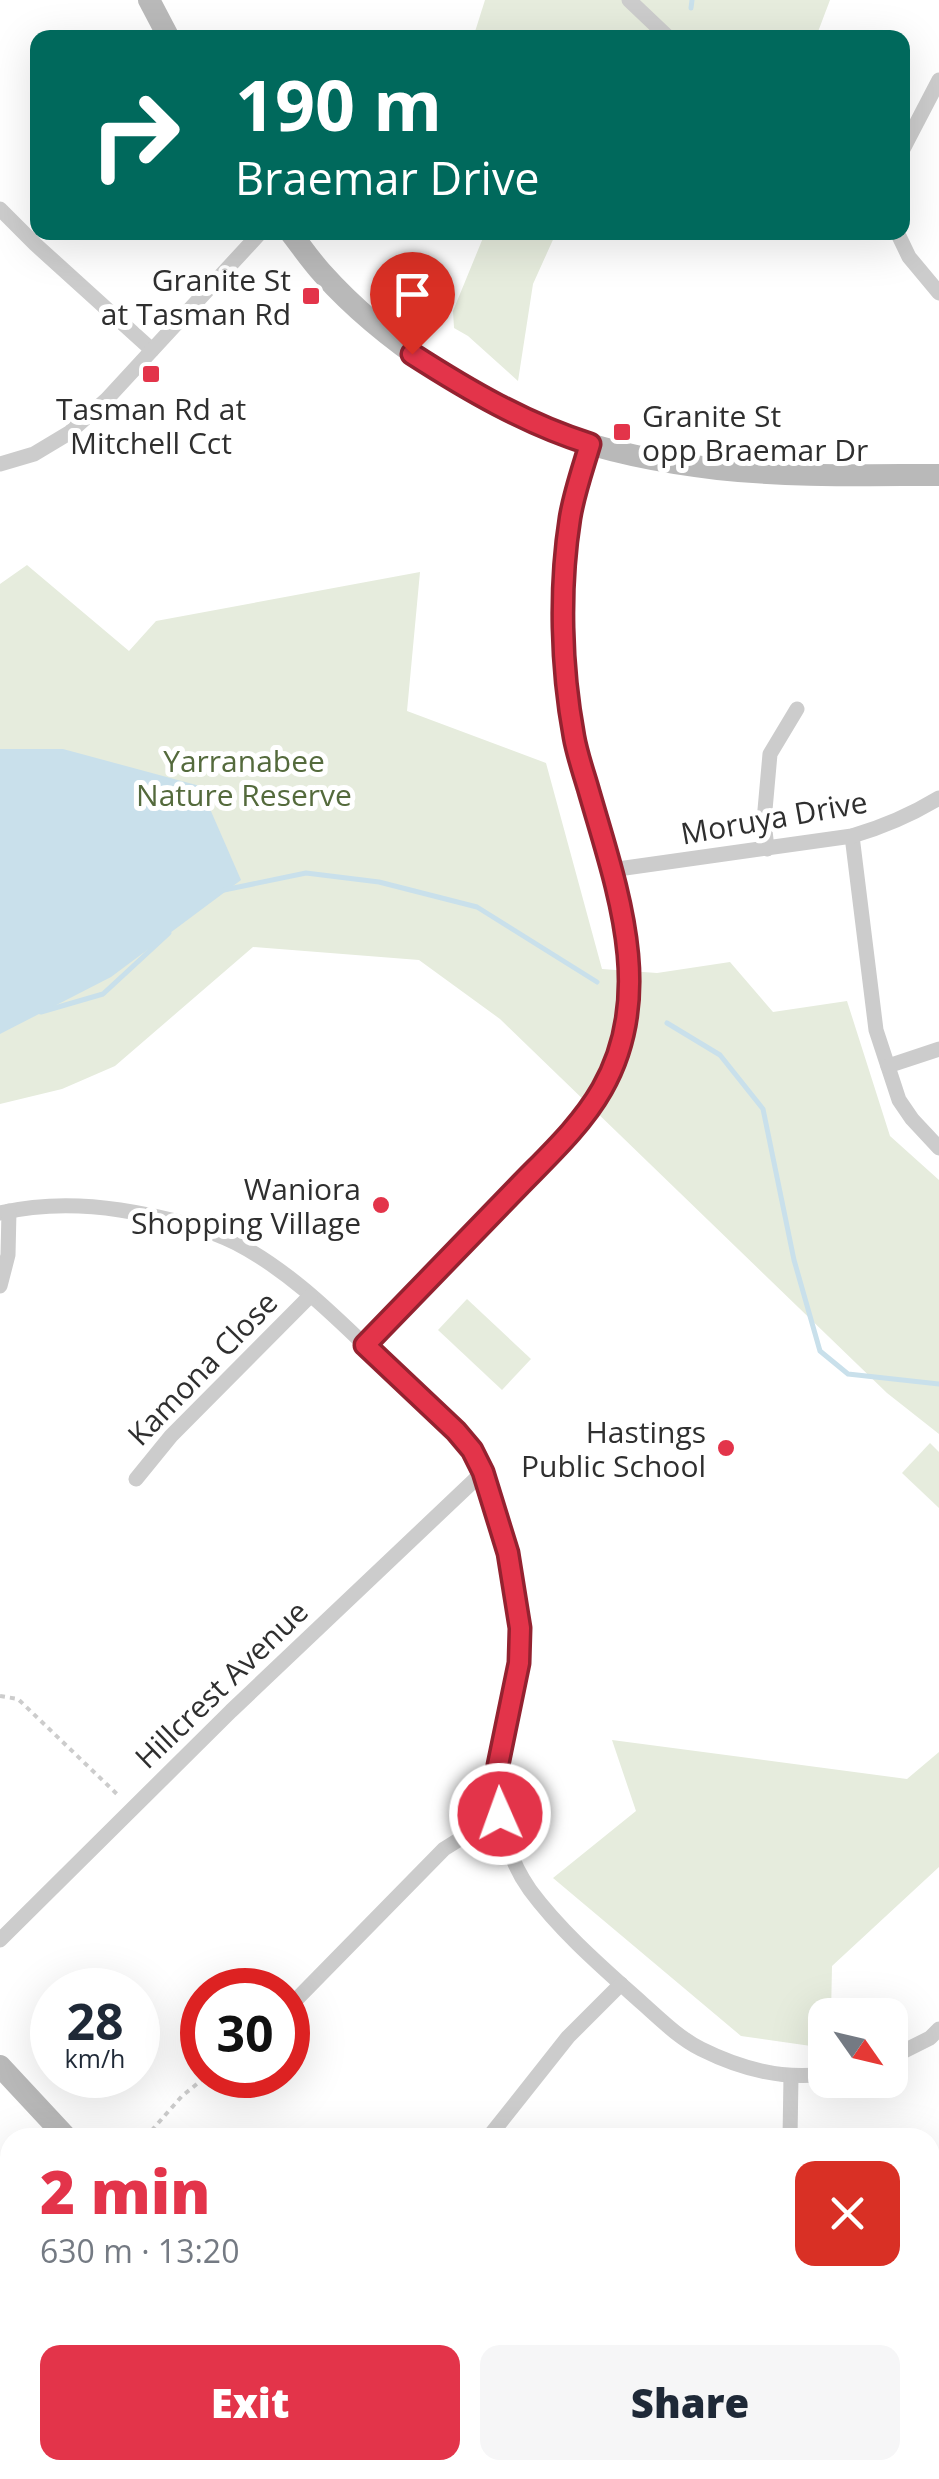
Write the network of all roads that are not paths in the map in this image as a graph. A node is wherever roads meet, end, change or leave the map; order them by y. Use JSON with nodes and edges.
{"nodes":[{"id":1,"x":149,"y":0,"type":"edge"},
{"id":2,"x":630,"y":0,"type":"edge"},
{"id":3,"x":166,"y":30,"type":"edge"},
{"id":4,"x":661,"y":30,"type":"edge"},
{"id":5,"x":939,"y":80,"type":"edge"},
{"id":6,"x":910,"y":136,"type":"edge"},
{"id":7,"x":0,"y":209,"type":"edge"},
{"id":8,"x":30,"y":240,"type":"edge"},
{"id":9,"x":30,"y":240,"type":"edge"},
{"id":10,"x":254,"y":240,"type":"edge"},
{"id":11,"x":296,"y":240,"type":"edge"},
{"id":12,"x":901,"y":240,"type":"edge"},
{"id":13,"x":939,"y":293,"type":"edge"},
{"id":14,"x":152,"y":350,"type":"junction"},
{"id":15,"x":590,"y":444,"type":"junction"},
{"id":16,"x":0,"y":464,"type":"edge"},
{"id":17,"x":939,"y":475,"type":"edge"},
{"id":18,"x":796,"y":708,"type":"dead end"},
{"id":19,"x":939,"y":798,"type":"edge"},
{"id":20,"x":852,"y":836,"type":"junction"},
{"id":21,"x":767,"y":849,"type":"junction"},
{"id":22,"x":611,"y":870,"type":"junction"},
{"id":23,"x":939,"y":1050,"type":"edge"},
{"id":24,"x":888,"y":1066,"type":"junction"},
{"id":25,"x":939,"y":1148,"type":"edge"},
{"id":26,"x":4,"y":1212,"type":"edge"},
{"id":27,"x":0,"y":1286,"type":"edge"},
{"id":28,"x":310,"y":1296,"type":"junction"},
{"id":29,"x":365,"y":1345,"type":"junction"},
{"id":30,"x":483,"y":1472,"type":"junction"},
{"id":31,"x":136,"y":1479,"type":"dead end"},
{"id":32,"x":500,"y":1814,"type":"junction"},
{"id":33,"x":0,"y":1940,"type":"edge"},
{"id":34,"x":621,"y":1984,"type":"junction"},
{"id":35,"x":310,"y":1986,"type":"edge"},
{"id":36,"x":936,"y":2039,"type":"edge"},
{"id":37,"x":908,"y":2051,"type":"edge"},
{"id":38,"x":0,"y":2066,"type":"edge"},
{"id":39,"x":808,"y":2075,"type":"edge"},
{"id":40,"x":790,"y":2076,"type":"junction"},
{"id":41,"x":58,"y":2128,"type":"edge"},
{"id":42,"x":496,"y":2128,"type":"edge"},
{"id":43,"x":790,"y":2128,"type":"edge"}],
"edges":[{"from":1,"to":3,"type":"street"},
{"from":2,"to":4,"type":"street"},
{"from":5,"to":6,"type":"street"},
{"from":7,"to":9,"type":"street"},
{"from":8,"to":14,"type":"street"},
{"from":10,"to":14,"type":"street"},
{"from":11,"to":15,"type":"street"},
{"from":12,"to":13,"type":"street"},
{"from":14,"to":16,"type":"street"},
{"from":15,"to":17,"type":"street"},
{"from":15,"to":22,"type":"street"},
{"from":18,"to":21,"type":"street"},
{"from":19,"to":20,"type":"street","name":"Moruya Drive"},
{"from":20,"to":21,"type":"street","name":"Moruya Drive"},
{"from":20,"to":24,"type":"street"},
{"from":21,"to":22,"type":"street","name":"Moruya Drive"},
{"from":22,"to":29,"type":"street"},
{"from":23,"to":24,"type":"street"},
{"from":24,"to":25,"type":"street"},
{"from":26,"to":27,"type":"street"},
{"from":26,"to":28,"type":"street"},
{"from":28,"to":29,"type":"street"},
{"from":28,"to":31,"type":"street","name":"Kamona Close"},
{"from":29,"to":30,"type":"street"},
{"from":30,"to":32,"type":"street"},
{"from":30,"to":33,"type":"street","name":"Hillcrest Avenue"},
{"from":32,"to":34,"type":"street"},
{"from":32,"to":35,"type":"street"},
{"from":34,"to":40,"type":"street"},
{"from":34,"to":42,"type":"street"},
{"from":36,"to":37,"type":"street"},
{"from":38,"to":41,"type":"street"},
{"from":39,"to":40,"type":"street"},
{"from":40,"to":43,"type":"street"}]}
